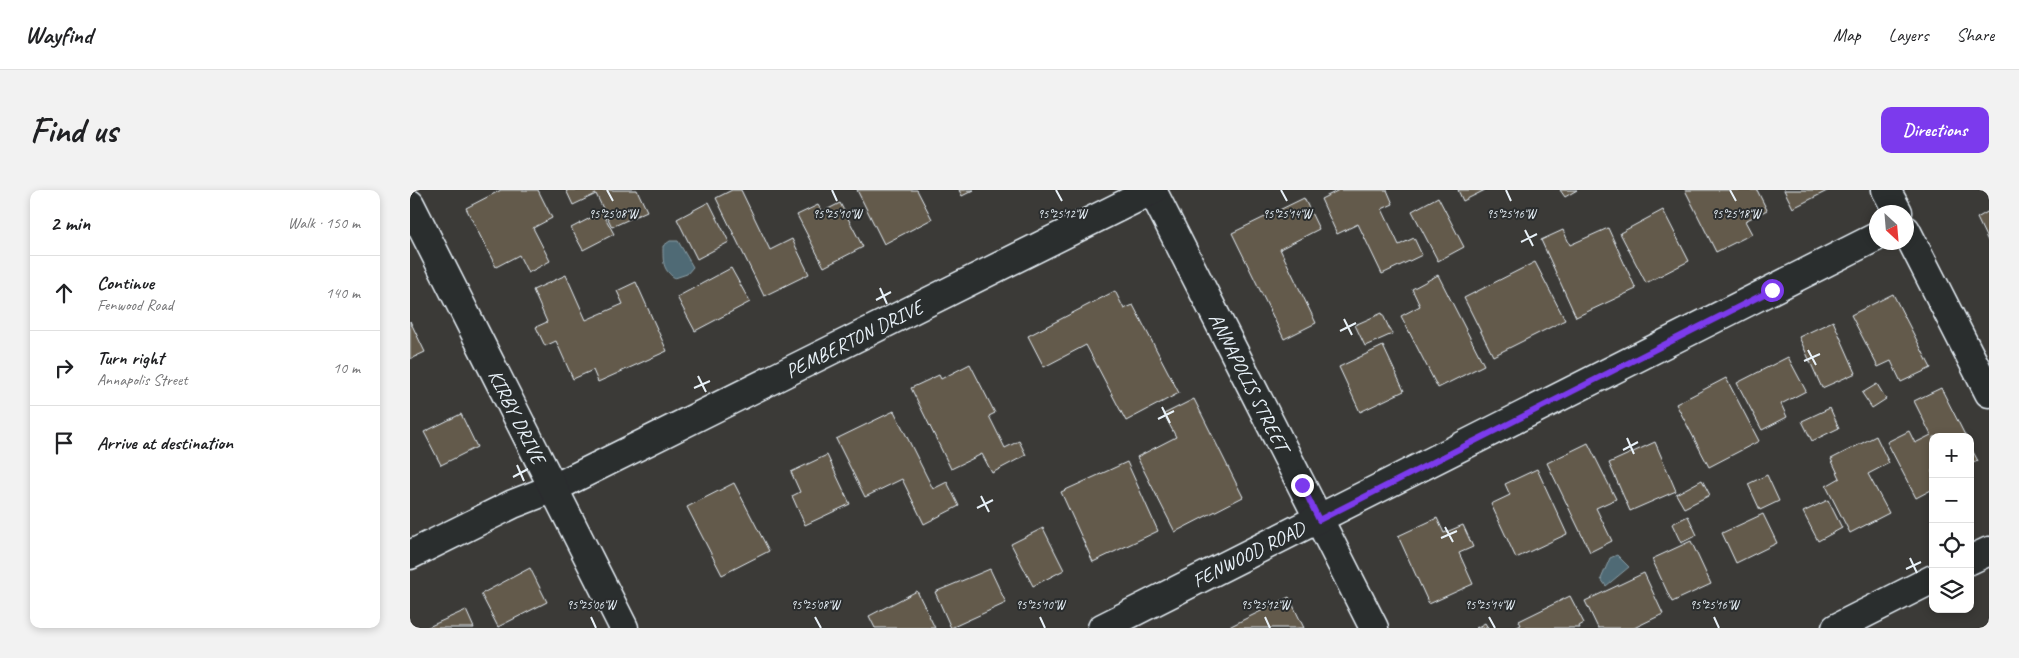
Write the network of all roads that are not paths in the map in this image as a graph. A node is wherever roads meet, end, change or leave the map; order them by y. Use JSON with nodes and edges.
{"nodes":[{"id":1,"x":1153,"y":190,"type":"edge"},
{"id":2,"x":1886,"y":190,"type":"edge"},
{"id":3,"x":410,"y":204,"type":"edge"},
{"id":4,"x":1894,"y":205,"type":"edge"},
{"id":5,"x":1869,"y":241,"type":"edge"},
{"id":6,"x":1914,"y":246,"type":"edge"},
{"id":7,"x":1989,"y":393,"type":"edge"},
{"id":8,"x":554,"y":488,"type":"junction"},
{"id":9,"x":1319,"y":520,"type":"junction"},
{"id":10,"x":1989,"y":551,"type":"edge"},
{"id":11,"x":410,"y":555,"type":"edge"},
{"id":12,"x":1974,"y":558,"type":"edge"},
{"id":13,"x":1929,"y":581,"type":"edge"},
{"id":14,"x":624,"y":628,"type":"edge"},
{"id":15,"x":1102,"y":628,"type":"edge"},
{"id":16,"x":1374,"y":628,"type":"edge"},
{"id":17,"x":1836,"y":628,"type":"edge"}],
"edges":[{"from":1,"to":8,"type":"street","name":"PEMBERTON DRIVE"},
{"from":1,"to":9,"type":"street","name":"ANNAPOLIS STREET"},
{"from":2,"to":4,"type":"street"},
{"from":3,"to":8,"type":"street","name":"KIRBY DRIVE"},
{"from":5,"to":9,"type":"street","name":"FENWOOD ROAD"},
{"from":6,"to":7,"type":"street"},
{"from":8,"to":11,"type":"street","name":"PEMBERTON DRIVE"},
{"from":8,"to":14,"type":"street","name":"KIRBY DRIVE"},
{"from":9,"to":15,"type":"street","name":"FENWOOD ROAD"},
{"from":9,"to":16,"type":"street","name":"ANNAPOLIS STREET"},
{"from":10,"to":12,"type":"street"},
{"from":13,"to":17,"type":"street"}]}
